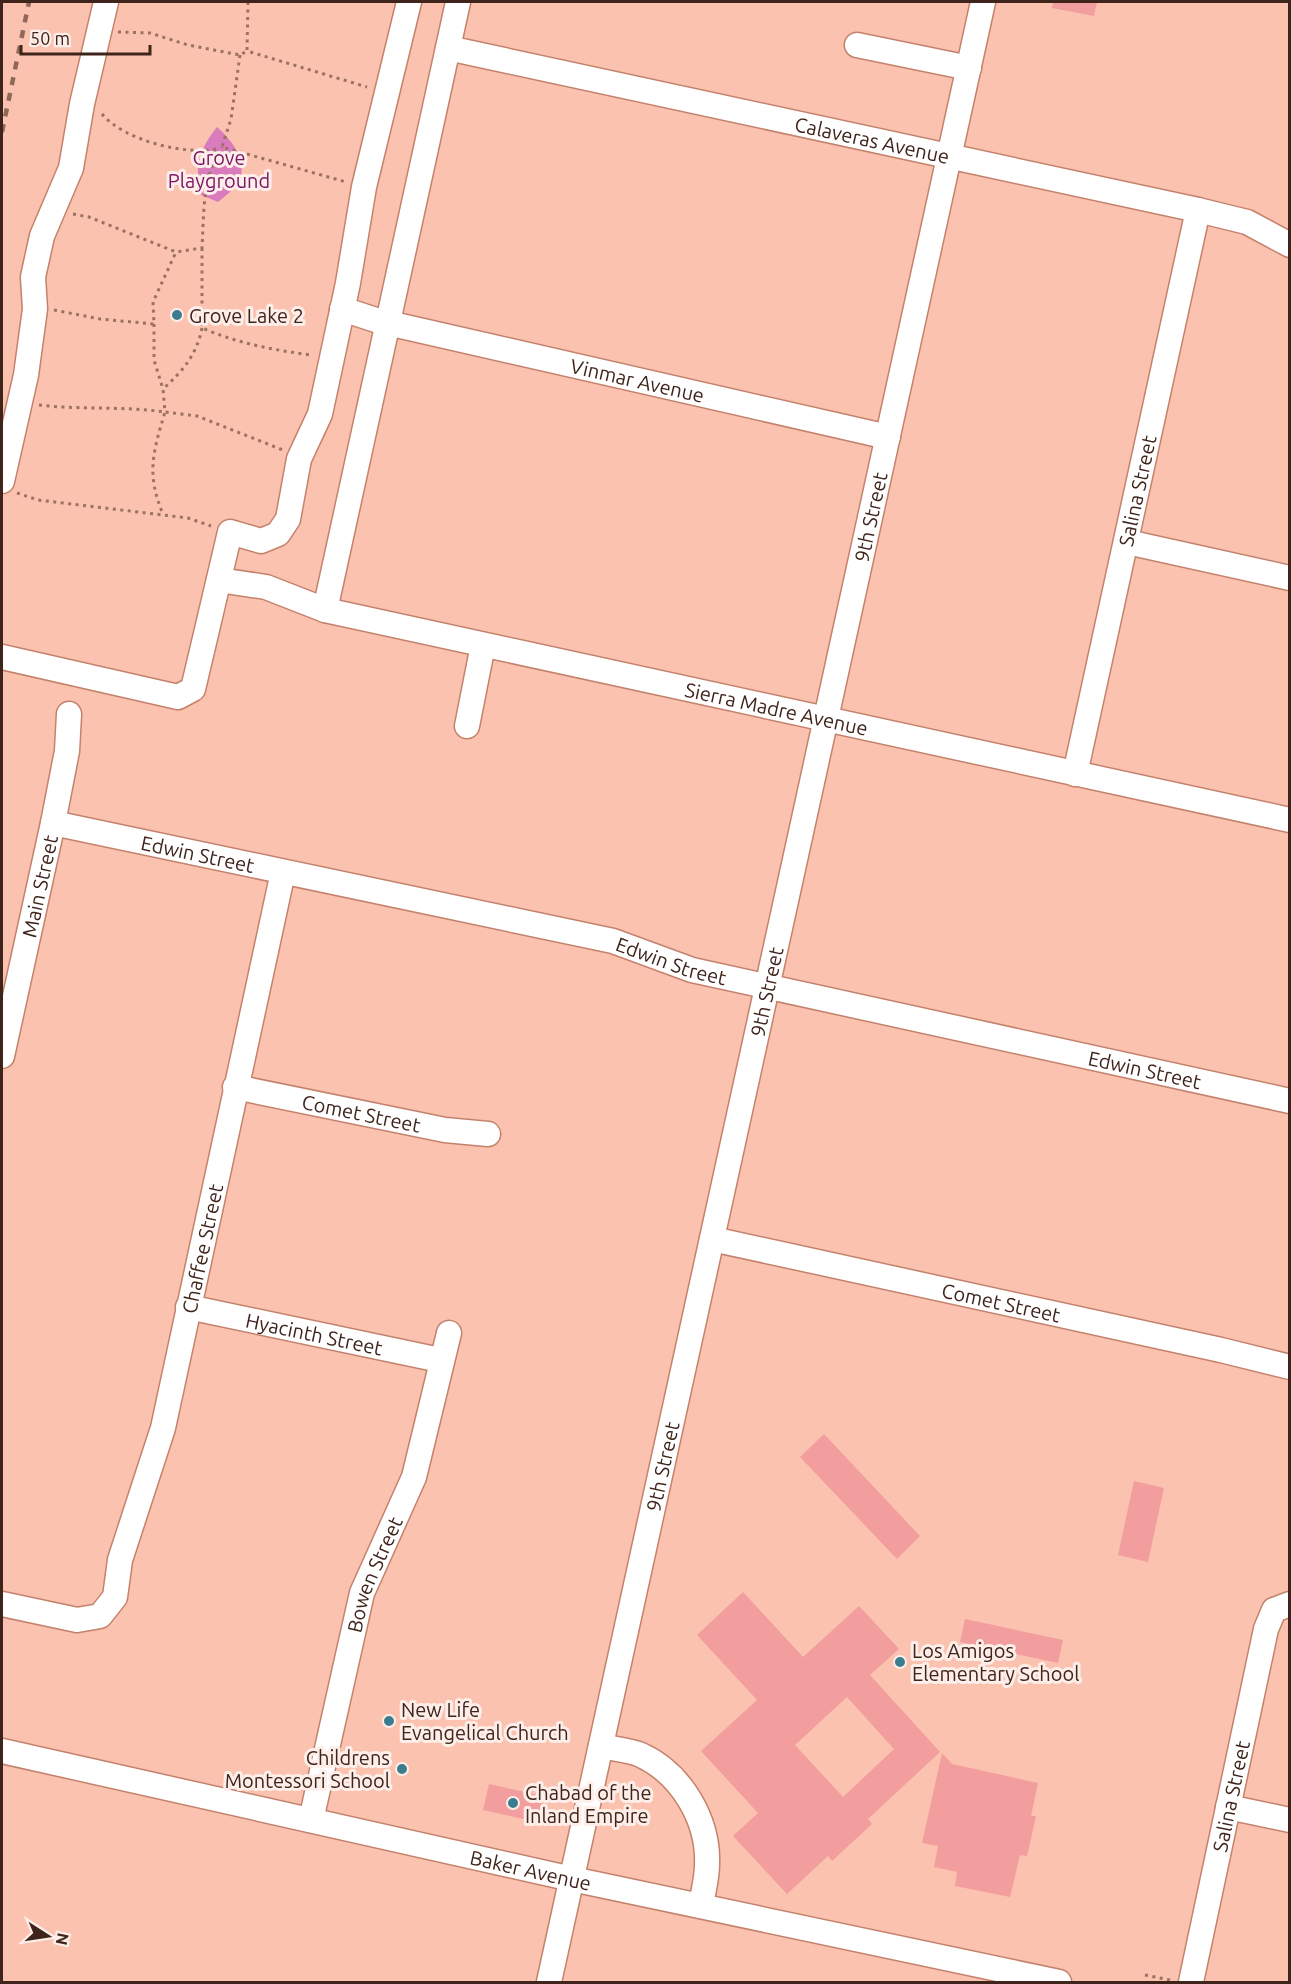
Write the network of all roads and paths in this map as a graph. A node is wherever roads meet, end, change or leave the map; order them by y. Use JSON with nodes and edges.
{"nodes":[{"id":1,"x":106,"y":2,"type":"edge"},
{"id":2,"x":248,"y":2,"type":"edge"},
{"id":3,"x":409,"y":2,"type":"edge"},
{"id":4,"x":458,"y":2,"type":"edge"},
{"id":5,"x":983,"y":2,"type":"edge"},
{"id":6,"x":101,"y":26,"type":"junction"},
{"id":7,"x":857,"y":45,"type":"dead end"},
{"id":8,"x":448,"y":48,"type":"junction"},
{"id":9,"x":247,"y":51,"type":"junction"},
{"id":10,"x":240,"y":55,"type":"junction"},
{"id":11,"x":969,"y":68,"type":"junction"},
{"id":12,"x":388,"y":92,"type":"junction"},
{"id":13,"x":85,"y":93,"type":"junction"},
{"id":14,"x":222,"y":147,"type":"junction"},
{"id":15,"x":950,"y":155,"type":"junction"},
{"id":16,"x":364,"y":187,"type":"junction"},
{"id":17,"x":54,"y":208,"type":"junction"},
{"id":18,"x":1198,"y":210,"type":"junction"},
{"id":19,"x":1290,"y":245,"type":"edge"},
{"id":20,"x":202,"y":248,"type":"junction"},
{"id":21,"x":176,"y":252,"type":"junction"},
{"id":22,"x":35,"y":309,"type":"junction"},
{"id":23,"x":342,"y":309,"type":"junction"},
{"id":24,"x":388,"y":323,"type":"junction"},
{"id":25,"x":154,"y":324,"type":"junction"},
{"id":26,"x":202,"y":328,"type":"junction"},
{"id":27,"x":330,"y":357,"type":"junction"},
{"id":28,"x":163,"y":388,"type":"junction"},
{"id":29,"x":20,"y":402,"type":"junction"},
{"id":30,"x":165,"y":412,"type":"junction"},
{"id":31,"x":888,"y":437,"type":"junction"},
{"id":32,"x":299,"y":459,"type":"junction"},
{"id":33,"x":6,"y":485,"type":"edge"},
{"id":34,"x":163,"y":514,"type":"junction"},
{"id":35,"x":230,"y":532,"type":"junction"},
{"id":36,"x":1127,"y":542,"type":"junction"},
{"id":37,"x":1290,"y":578,"type":"edge"},
{"id":38,"x":219,"y":580,"type":"junction"},
{"id":39,"x":325,"y":610,"type":"junction"},
{"id":40,"x":483,"y":645,"type":"junction"},
{"id":41,"x":2,"y":657,"type":"edge"},
{"id":42,"x":69,"y":714,"type":"dead end"},
{"id":43,"x":826,"y":719,"type":"junction"},
{"id":44,"x":467,"y":726,"type":"dead end"},
{"id":45,"x":1075,"y":774,"type":"junction"},
{"id":46,"x":1290,"y":820,"type":"edge"},
{"id":47,"x":53,"y":823,"type":"junction"},
{"id":48,"x":283,"y":872,"type":"junction"},
{"id":49,"x":767,"y":988,"type":"junction"},
{"id":50,"x":2,"y":1056,"type":"edge"},
{"id":51,"x":235,"y":1087,"type":"junction"},
{"id":52,"x":1290,"y":1101,"type":"edge"},
{"id":53,"x":488,"y":1134,"type":"dead end"},
{"id":54,"x":712,"y":1239,"type":"junction"},
{"id":55,"x":188,"y":1307,"type":"junction"},
{"id":56,"x":448,"y":1333,"type":"dead end"},
{"id":57,"x":440,"y":1360,"type":"junction"},
{"id":58,"x":1290,"y":1367,"type":"edge"},
{"id":59,"x":2,"y":1604,"type":"edge"},
{"id":60,"x":1282,"y":1607,"type":"edge"},
{"id":61,"x":601,"y":1746,"type":"junction"},
{"id":62,"x":2,"y":1751,"type":"edge"},
{"id":63,"x":1228,"y":1807,"type":"junction"},
{"id":64,"x":311,"y":1820,"type":"junction"},
{"id":65,"x":1290,"y":1820,"type":"edge"},
{"id":66,"x":572,"y":1878,"type":"junction"},
{"id":67,"x":701,"y":1906,"type":"junction"},
{"id":68,"x":1145,"y":1975,"type":"dead end"},
{"id":69,"x":1184,"y":1982,"type":"edge"},
{"id":70,"x":549,"y":1983,"type":"edge"},
{"id":71,"x":1059,"y":1983,"type":"edge"}],
"edges":[{"from":1,"to":6,"type":"street"},
{"from":2,"to":9,"type":"path"},
{"from":3,"to":12,"type":"street"},
{"from":4,"to":8,"type":"street"},
{"from":5,"to":11,"type":"street","name":"9th Street"},
{"from":6,"to":10,"type":"path"},
{"from":6,"to":13,"type":"street"},
{"from":7,"to":11,"type":"street"},
{"from":8,"to":15,"type":"street","name":"Calaveras Avenue"},
{"from":8,"to":24,"type":"street"},
{"from":9,"to":10,"type":"path"},
{"from":9,"to":12,"type":"path"},
{"from":10,"to":14,"type":"path"},
{"from":11,"to":15,"type":"street","name":"9th Street"},
{"from":12,"to":16,"type":"street"},
{"from":13,"to":14,"type":"path"},
{"from":13,"to":17,"type":"street"},
{"from":14,"to":16,"type":"path"},
{"from":14,"to":20,"type":"path"},
{"from":15,"to":18,"type":"street","name":"Calaveras Avenue"},
{"from":15,"to":31,"type":"street","name":"9th Street"},
{"from":16,"to":23,"type":"street"},
{"from":17,"to":21,"type":"path"},
{"from":17,"to":22,"type":"street"},
{"from":18,"to":19,"type":"street","name":"Calaveras Avenue"},
{"from":18,"to":36,"type":"street","name":"Salina Street"},
{"from":20,"to":21,"type":"path"},
{"from":20,"to":26,"type":"path"},
{"from":21,"to":25,"type":"path"},
{"from":22,"to":25,"type":"path"},
{"from":22,"to":29,"type":"street"},
{"from":23,"to":24,"type":"street","name":"Vinmar Avenue"},
{"from":23,"to":27,"type":"street"},
{"from":24,"to":31,"type":"street","name":"Vinmar Avenue"},
{"from":24,"to":39,"type":"street"},
{"from":25,"to":28,"type":"path"},
{"from":26,"to":27,"type":"path"},
{"from":26,"to":28,"type":"path"},
{"from":27,"to":32,"type":"street"},
{"from":28,"to":30,"type":"path"},
{"from":29,"to":30,"type":"path"},
{"from":29,"to":33,"type":"street"},
{"from":30,"to":32,"type":"path"},
{"from":30,"to":34,"type":"path"},
{"from":31,"to":43,"type":"street","name":"9th Street"},
{"from":32,"to":35,"type":"street"},
{"from":33,"to":34,"type":"path"},
{"from":34,"to":35,"type":"path"},
{"from":35,"to":38,"type":"street"},
{"from":36,"to":37,"type":"street"},
{"from":36,"to":45,"type":"street","name":"Salina Street"},
{"from":38,"to":39,"type":"street","name":"Sierra Madre Avenue"},
{"from":38,"to":41,"type":"street"},
{"from":39,"to":40,"type":"street","name":"Sierra Madre Avenue"},
{"from":40,"to":43,"type":"street","name":"Sierra Madre Avenue"},
{"from":40,"to":44,"type":"street"},
{"from":42,"to":47,"type":"street","name":"Main Street"},
{"from":43,"to":45,"type":"street","name":"Sierra Madre Avenue"},
{"from":43,"to":49,"type":"street","name":"9th Street"},
{"from":45,"to":46,"type":"street","name":"Sierra Madre Avenue"},
{"from":47,"to":48,"type":"street","name":"Edwin Street"},
{"from":47,"to":50,"type":"street","name":"Main Street"},
{"from":48,"to":49,"type":"street","name":"Edwin Street"},
{"from":48,"to":51,"type":"street","name":"Chaffee Street"},
{"from":49,"to":52,"type":"street","name":"Edwin Street"},
{"from":49,"to":54,"type":"street","name":"9th Street"},
{"from":51,"to":53,"type":"street","name":"Comet Street"},
{"from":51,"to":55,"type":"street","name":"Chaffee Street"},
{"from":54,"to":58,"type":"street","name":"Comet Street"},
{"from":54,"to":61,"type":"street","name":"9th Street"},
{"from":55,"to":57,"type":"street","name":"Hyacinth Street"},
{"from":55,"to":59,"type":"street","name":"Chaffee Street"},
{"from":56,"to":57,"type":"street","name":"Bowen Street"},
{"from":57,"to":64,"type":"street","name":"Bowen Street"},
{"from":60,"to":63,"type":"street","name":"Salina Street"},
{"from":61,"to":66,"type":"street","name":"9th Street"},
{"from":61,"to":67,"type":"street"},
{"from":62,"to":64,"type":"street","name":"Baker Avenue"},
{"from":63,"to":65,"type":"street"},
{"from":63,"to":69,"type":"street","name":"Salina Street"},
{"from":64,"to":66,"type":"street","name":"Baker Avenue"},
{"from":66,"to":67,"type":"street","name":"Baker Avenue"},
{"from":66,"to":70,"type":"street","name":"9th Street"},
{"from":67,"to":71,"type":"street","name":"Baker Avenue"},
{"from":68,"to":69,"type":"path"}]}
